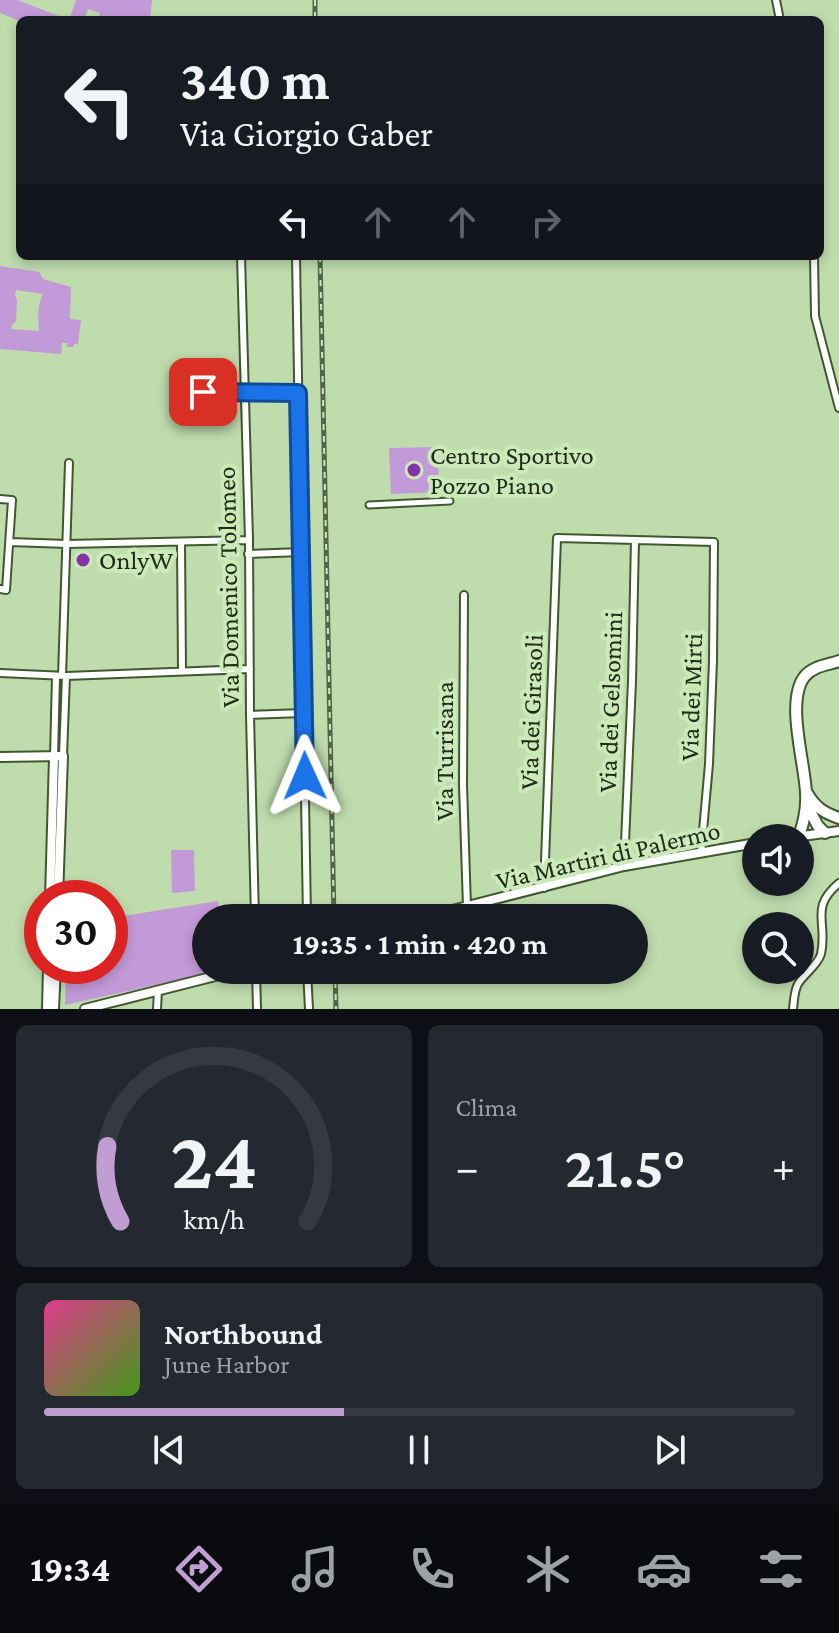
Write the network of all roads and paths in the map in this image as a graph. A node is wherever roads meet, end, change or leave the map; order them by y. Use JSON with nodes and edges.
{"nodes":[{"id":1,"x":241,"y":260,"type":"edge"},
{"id":2,"x":296,"y":260,"type":"edge"},
{"id":3,"x":814,"y":260,"type":"edge"},
{"id":4,"x":203,"y":392,"type":"dead end"},
{"id":5,"x":244,"y":392,"type":"junction"},
{"id":6,"x":298,"y":393,"type":"junction"},
{"id":7,"x":839,"y":408,"type":"edge"},
{"id":8,"x":69,"y":463,"type":"dead end"},
{"id":9,"x":0,"y":499,"type":"edge"},
{"id":10,"x":450,"y":501,"type":"dead end"},
{"id":11,"x":369,"y":505,"type":"dead end"},
{"id":12,"x":249,"y":540,"type":"junction"},
{"id":13,"x":635,"y":540,"type":"junction"},
{"id":14,"x":10,"y":542,"type":"junction"},
{"id":15,"x":181,"y":542,"type":"junction"},
{"id":16,"x":67,"y":544,"type":"junction"},
{"id":17,"x":302,"y":552,"type":"junction"},
{"id":18,"x":248,"y":554,"type":"junction"},
{"id":19,"x":0,"y":589,"type":"edge"},
{"id":20,"x":464,"y":595,"type":"dead end"},
{"id":21,"x":838,"y":662,"type":"edge"},
{"id":22,"x":250,"y":669,"type":"junction"},
{"id":23,"x":182,"y":671,"type":"junction"},
{"id":24,"x":0,"y":673,"type":"edge"},
{"id":25,"x":61,"y":676,"type":"junction"},
{"id":26,"x":303,"y":713,"type":"junction"},
{"id":27,"x":250,"y":715,"type":"junction"},
{"id":28,"x":0,"y":757,"type":"edge"},
{"id":29,"x":58,"y":757,"type":"junction"},
{"id":30,"x":806,"y":792,"type":"junction"},
{"id":31,"x":806,"y":804,"type":"junction"},
{"id":32,"x":821,"y":811,"type":"junction"},
{"id":33,"x":839,"y":818,"type":"edge"},
{"id":34,"x":798,"y":824,"type":"edge"},
{"id":35,"x":839,"y":831,"type":"edge"},
{"id":36,"x":825,"y":833,"type":"junction"},
{"id":37,"x":814,"y":834,"type":"edge"},
{"id":38,"x":742,"y":846,"type":"edge"},
{"id":39,"x":701,"y":853,"type":"junction"},
{"id":40,"x":624,"y":866,"type":"junction"},
{"id":41,"x":51,"y":880,"type":"edge"},
{"id":42,"x":58,"y":880,"type":"edge"},
{"id":43,"x":839,"y":883,"type":"edge"},
{"id":44,"x":544,"y":888,"type":"junction"},
{"id":45,"x":255,"y":904,"type":"edge"},
{"id":46,"x":307,"y":904,"type":"edge"},
{"id":47,"x":467,"y":904,"type":"edge"},
{"id":48,"x":479,"y":904,"type":"edge"},
{"id":49,"x":192,"y":982,"type":"edge"},
{"id":50,"x":48,"y":984,"type":"edge"},
{"id":51,"x":55,"y":984,"type":"edge"},
{"id":52,"x":256,"y":984,"type":"edge"},
{"id":53,"x":308,"y":984,"type":"edge"},
{"id":54,"x":158,"y":990,"type":"junction"},
{"id":55,"x":47,"y":1009,"type":"edge"},
{"id":56,"x":54,"y":1009,"type":"edge"},
{"id":57,"x":85,"y":1009,"type":"edge"},
{"id":58,"x":157,"y":1009,"type":"edge"},
{"id":59,"x":257,"y":1009,"type":"edge"},
{"id":60,"x":309,"y":1009,"type":"edge"},
{"id":61,"x":793,"y":1009,"type":"edge"}],
"edges":[{"from":1,"to":5,"type":"street","name":"Via Domenico Tolomeo"},
{"from":2,"to":6,"type":"street"},
{"from":3,"to":7,"type":"street"},
{"from":4,"to":5,"type":"street"},
{"from":5,"to":6,"type":"street"},
{"from":5,"to":12,"type":"street","name":"Via Domenico Tolomeo"},
{"from":6,"to":17,"type":"street"},
{"from":8,"to":16,"type":"street"},
{"from":9,"to":14,"type":"street"},
{"from":10,"to":11,"type":"street"},
{"from":12,"to":15,"type":"street"},
{"from":12,"to":18,"type":"street","name":"Via Domenico Tolomeo"},
{"from":13,"to":39,"type":"street","name":"Via dei Mirti"},
{"from":13,"to":40,"type":"street","name":"Via dei Gelsomini"},
{"from":13,"to":44,"type":"street","name":"Via dei Girasoli"},
{"from":14,"to":16,"type":"street"},
{"from":14,"to":19,"type":"street"},
{"from":15,"to":16,"type":"street"},
{"from":15,"to":23,"type":"street"},
{"from":16,"to":25,"type":"street"},
{"from":17,"to":18,"type":"street"},
{"from":17,"to":26,"type":"street"},
{"from":18,"to":22,"type":"street","name":"Via Domenico Tolomeo"},
{"from":20,"to":47,"type":"street","name":"Via Turrisana"},
{"from":21,"to":30,"type":"highway"},
{"from":22,"to":23,"type":"street"},
{"from":22,"to":27,"type":"street","name":"Via Domenico Tolomeo"},
{"from":23,"to":25,"type":"street"},
{"from":24,"to":25,"type":"street"},
{"from":25,"to":29,"type":"street"},
{"from":26,"to":27,"type":"street"},
{"from":26,"to":46,"type":"street"},
{"from":27,"to":45,"type":"street","name":"Via Domenico Tolomeo"},
{"from":28,"to":29,"type":"street"},
{"from":29,"to":41,"type":"street"},
{"from":29,"to":42,"type":"street"},
{"from":30,"to":31,"type":"highway"},
{"from":30,"to":32,"type":"highway"},
{"from":31,"to":34,"type":"highway"},
{"from":31,"to":36,"type":"highway"},
{"from":32,"to":33,"type":"highway"},
{"from":32,"to":36,"type":"highway"},
{"from":35,"to":36,"type":"street"},
{"from":36,"to":37,"type":"street"},
{"from":38,"to":39,"type":"street","name":"Via Martiri di Palermo"},
{"from":39,"to":40,"type":"street","name":"Via Martiri di Palermo"},
{"from":40,"to":44,"type":"street","name":"Via Martiri di Palermo"},
{"from":43,"to":61,"type":"street"},
{"from":44,"to":48,"type":"street","name":"Via Martiri di Palermo"},
{"from":49,"to":54,"type":"street"},
{"from":50,"to":55,"type":"street"},
{"from":51,"to":56,"type":"street"},
{"from":52,"to":59,"type":"street"},
{"from":53,"to":60,"type":"street"},
{"from":54,"to":57,"type":"street"},
{"from":54,"to":58,"type":"street"}]}
